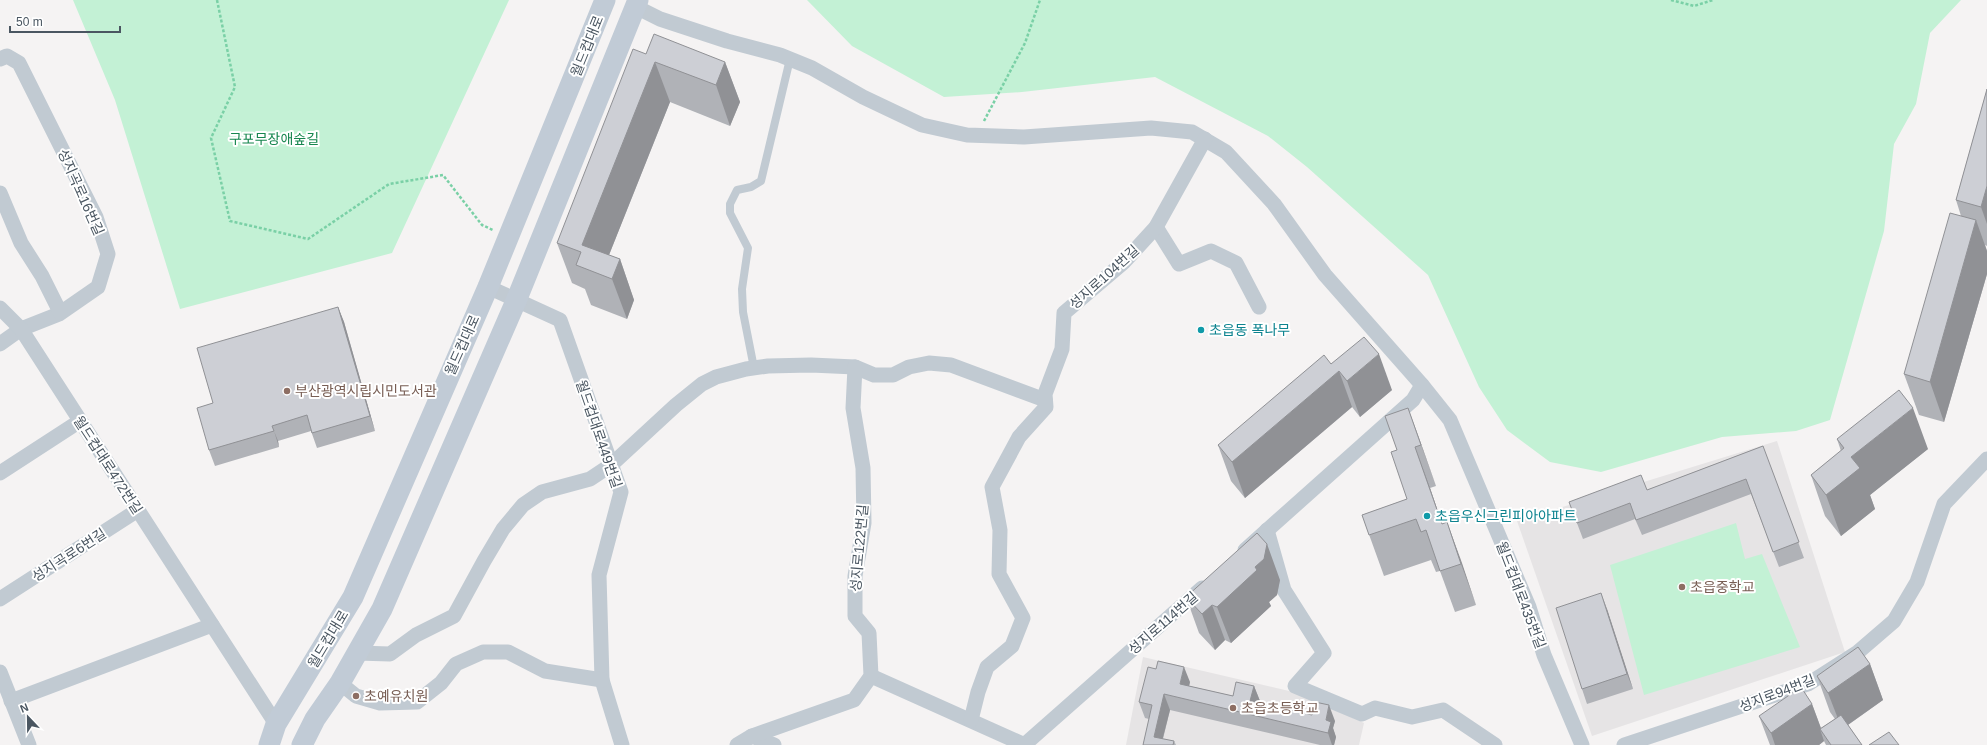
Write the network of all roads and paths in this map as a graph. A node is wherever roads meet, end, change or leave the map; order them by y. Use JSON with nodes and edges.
{"nodes":[{"id":1,"x":217,"y":0,"type":"edge"},
{"id":2,"x":591,"y":0,"type":"edge"},
{"id":3,"x":605,"y":0,"type":"edge"},
{"id":4,"x":1040,"y":0,"type":"edge"},
{"id":5,"x":1671,"y":0,"type":"edge"},
{"id":6,"x":1713,"y":0,"type":"edge"},
{"id":7,"x":637,"y":3,"type":"edge"},
{"id":8,"x":591,"y":35,"type":"junction"},
{"id":9,"x":0,"y":59,"type":"edge"},
{"id":10,"x":790,"y":59,"type":"junction"},
{"id":11,"x":966,"y":135,"type":"junction"},
{"id":12,"x":1205,"y":139,"type":"junction"},
{"id":13,"x":0,"y":193,"type":"edge"},
{"id":14,"x":1156,"y":227,"type":"junction"},
{"id":15,"x":508,"y":238,"type":"junction"},
{"id":16,"x":488,"y":287,"type":"junction"},
{"id":17,"x":516,"y":301,"type":"junction"},
{"id":18,"x":1259,"y":307,"type":"dead end"},
{"id":19,"x":0,"y":308,"type":"edge"},
{"id":20,"x":60,"y":312,"type":"junction"},
{"id":21,"x":21,"y":329,"type":"junction"},
{"id":22,"x":0,"y":344,"type":"edge"},
{"id":23,"x":855,"y":367,"type":"junction"},
{"id":24,"x":754,"y":368,"type":"junction"},
{"id":25,"x":1422,"y":385,"type":"junction"},
{"id":26,"x":1045,"y":400,"type":"junction"},
{"id":27,"x":80,"y":421,"type":"junction"},
{"id":28,"x":1987,"y":459,"type":"edge"},
{"id":29,"x":611,"y":465,"type":"junction"},
{"id":30,"x":0,"y":473,"type":"edge"},
{"id":31,"x":138,"y":510,"type":"junction"},
{"id":32,"x":1267,"y":530,"type":"junction"},
{"id":33,"x":1233,"y":560,"type":"edge"},
{"id":34,"x":1211,"y":580,"type":"edge"},
{"id":35,"x":0,"y":599,"type":"edge"},
{"id":36,"x":212,"y":625,"type":"junction"},
{"id":37,"x":357,"y":653,"type":"junction"},
{"id":38,"x":0,"y":672,"type":"edge"},
{"id":39,"x":871,"y":676,"type":"junction"},
{"id":40,"x":602,"y":680,"type":"junction"},
{"id":41,"x":340,"y":683,"type":"junction"},
{"id":42,"x":11,"y":701,"type":"junction"},
{"id":43,"x":970,"y":720,"type":"junction"},
{"id":44,"x":276,"y":724,"type":"junction"},
{"id":45,"x":751,"y":741,"type":"edge"},
{"id":46,"x":29,"y":745,"type":"edge"},
{"id":47,"x":269,"y":745,"type":"edge"},
{"id":48,"x":302,"y":745,"type":"edge"},
{"id":49,"x":622,"y":745,"type":"edge"},
{"id":50,"x":737,"y":745,"type":"edge"},
{"id":51,"x":774,"y":745,"type":"edge"},
{"id":52,"x":1024,"y":745,"type":"edge"},
{"id":53,"x":1495,"y":745,"type":"edge"},
{"id":54,"x":1582,"y":745,"type":"edge"},
{"id":55,"x":1624,"y":745,"type":"edge"}],
"edges":[{"from":1,"to":15,"type":"path"},
{"from":2,"to":8,"type":"main road"},
{"from":3,"to":8,"type":"main road","name":"월드컵대로"},
{"from":4,"to":11,"type":"path"},
{"from":5,"to":6,"type":"path"},
{"from":7,"to":10,"type":"street","name":"월드컵대로435번길"},
{"from":7,"to":17,"type":"main road"},
{"from":8,"to":15,"type":"main road","name":"월드컵대로"},
{"from":9,"to":20,"type":"street","name":"성지곡로16번길"},
{"from":10,"to":11,"type":"street","name":"월드컵대로435번길"},
{"from":10,"to":24,"type":"lane"},
{"from":11,"to":12,"type":"street","name":"월드컵대로435번길"},
{"from":12,"to":14,"type":"street","name":"성지로104번길"},
{"from":12,"to":25,"type":"street","name":"월드컵대로435번길"},
{"from":13,"to":20,"type":"street"},
{"from":14,"to":18,"type":"street"},
{"from":14,"to":26,"type":"street","name":"성지로104번길"},
{"from":15,"to":16,"type":"main road","name":"월드컵대로"},
{"from":16,"to":17,"type":"street","name":"월드컵대로449번길"},
{"from":16,"to":44,"type":"main road","name":"월드컵대로"},
{"from":17,"to":29,"type":"street","name":"월드컵대로449번길"},
{"from":17,"to":37,"type":"main road"},
{"from":19,"to":21,"type":"street","name":"월드컵대로472번길"},
{"from":20,"to":21,"type":"street","name":"성지곡로16번길"},
{"from":21,"to":22,"type":"street","name":"성지곡로16번길"},
{"from":21,"to":27,"type":"street","name":"월드컵대로472번길"},
{"from":23,"to":24,"type":"street"},
{"from":23,"to":26,"type":"street"},
{"from":23,"to":39,"type":"street","name":"성지로122번길"},
{"from":24,"to":29,"type":"street"},
{"from":25,"to":32,"type":"street"},
{"from":25,"to":54,"type":"street","name":"월드컵대로435번길"},
{"from":26,"to":43,"type":"street","name":"성지로104번길"},
{"from":27,"to":30,"type":"street"},
{"from":27,"to":31,"type":"street","name":"월드컵대로472번길"},
{"from":28,"to":55,"type":"street","name":"성지로94번길"},
{"from":29,"to":37,"type":"street"},
{"from":29,"to":40,"type":"street","name":"월드컵대로449번길"},
{"from":31,"to":35,"type":"street","name":"성지곡로6번길"},
{"from":31,"to":36,"type":"street","name":"월드컵대로472번길"},
{"from":32,"to":33,"type":"street"},
{"from":32,"to":53,"type":"street"},
{"from":34,"to":52,"type":"street","name":"성지로114번길"},
{"from":36,"to":42,"type":"street"},
{"from":36,"to":44,"type":"street","name":"월드컵대로472번길"},
{"from":37,"to":41,"type":"main road"},
{"from":38,"to":42,"type":"street"},
{"from":39,"to":43,"type":"street"},
{"from":39,"to":45,"type":"street"},
{"from":40,"to":41,"type":"street"},
{"from":40,"to":49,"type":"street","name":"월드컵대로449번길"},
{"from":41,"to":48,"type":"main road"},
{"from":42,"to":46,"type":"street"},
{"from":43,"to":52,"type":"street"},
{"from":44,"to":47,"type":"main road","name":"월드컵대로"},
{"from":45,"to":50,"type":"street"},
{"from":45,"to":51,"type":"street"}]}
